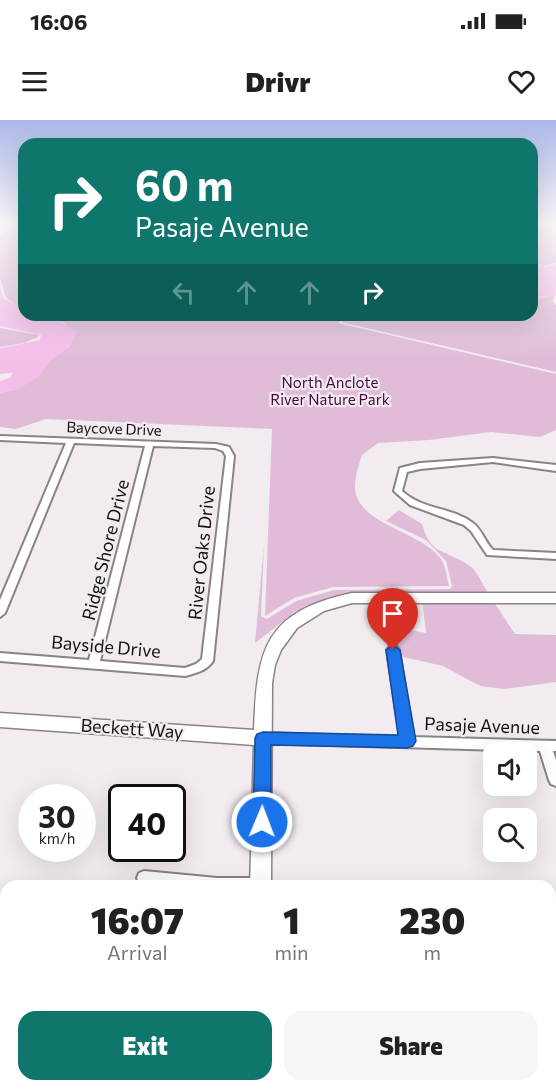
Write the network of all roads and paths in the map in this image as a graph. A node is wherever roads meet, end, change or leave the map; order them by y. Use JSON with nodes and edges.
{"nodes":[{"id":1,"x":0,"y":438,"type":"edge"},
{"id":2,"x":71,"y":441,"type":"junction"},
{"id":3,"x":149,"y":444,"type":"junction"},
{"id":4,"x":226,"y":449,"type":"joint"},
{"id":5,"x":556,"y":468,"type":"edge"},
{"id":6,"x":556,"y":556,"type":"edge"},
{"id":7,"x":556,"y":598,"type":"edge"},
{"id":8,"x":0,"y":613,"type":"edge"},
{"id":9,"x":393,"y":650,"type":"dead end"},
{"id":10,"x":0,"y":657,"type":"edge"},
{"id":11,"x":207,"y":661,"type":"joint"},
{"id":12,"x":94,"y":664,"type":"junction"},
{"id":13,"x":0,"y":720,"type":"edge"},
{"id":14,"x":263,"y":738,"type":"junction"},
{"id":15,"x":407,"y":741,"type":"junction"},
{"id":16,"x":550,"y":746,"type":"edge"},
{"id":17,"x":556,"y":780,"type":"edge"},
{"id":18,"x":144,"y":878,"type":"dead end"},
{"id":19,"x":165,"y":880,"type":"edge"},
{"id":20,"x":261,"y":880,"type":"edge"}],
"edges":[{"from":1,"to":2,"type":"street","name":"Baycove Drive"},
{"from":2,"to":3,"type":"street","name":"Baycove Drive"},
{"from":2,"to":8,"type":"street"},
{"from":3,"to":4,"type":"street","name":"Baycove Drive"},
{"from":3,"to":12,"type":"street","name":"Ridge Shore Drive"},
{"from":4,"to":11,"type":"street","name":"River Oaks Drive"},
{"from":5,"to":6,"type":"street"},
{"from":7,"to":14,"type":"street"},
{"from":9,"to":15,"type":"street"},
{"from":10,"to":12,"type":"street","name":"Bayside Drive"},
{"from":11,"to":12,"type":"street","name":"Bayside Drive"},
{"from":13,"to":14,"type":"street","name":"Beckett Way"},
{"from":14,"to":15,"type":"street","name":"Pasaje Avenue"},
{"from":14,"to":20,"type":"street"},
{"from":15,"to":16,"type":"street","name":"Pasaje Avenue"},
{"from":16,"to":17,"type":"street"},
{"from":18,"to":19,"type":"street"}]}
